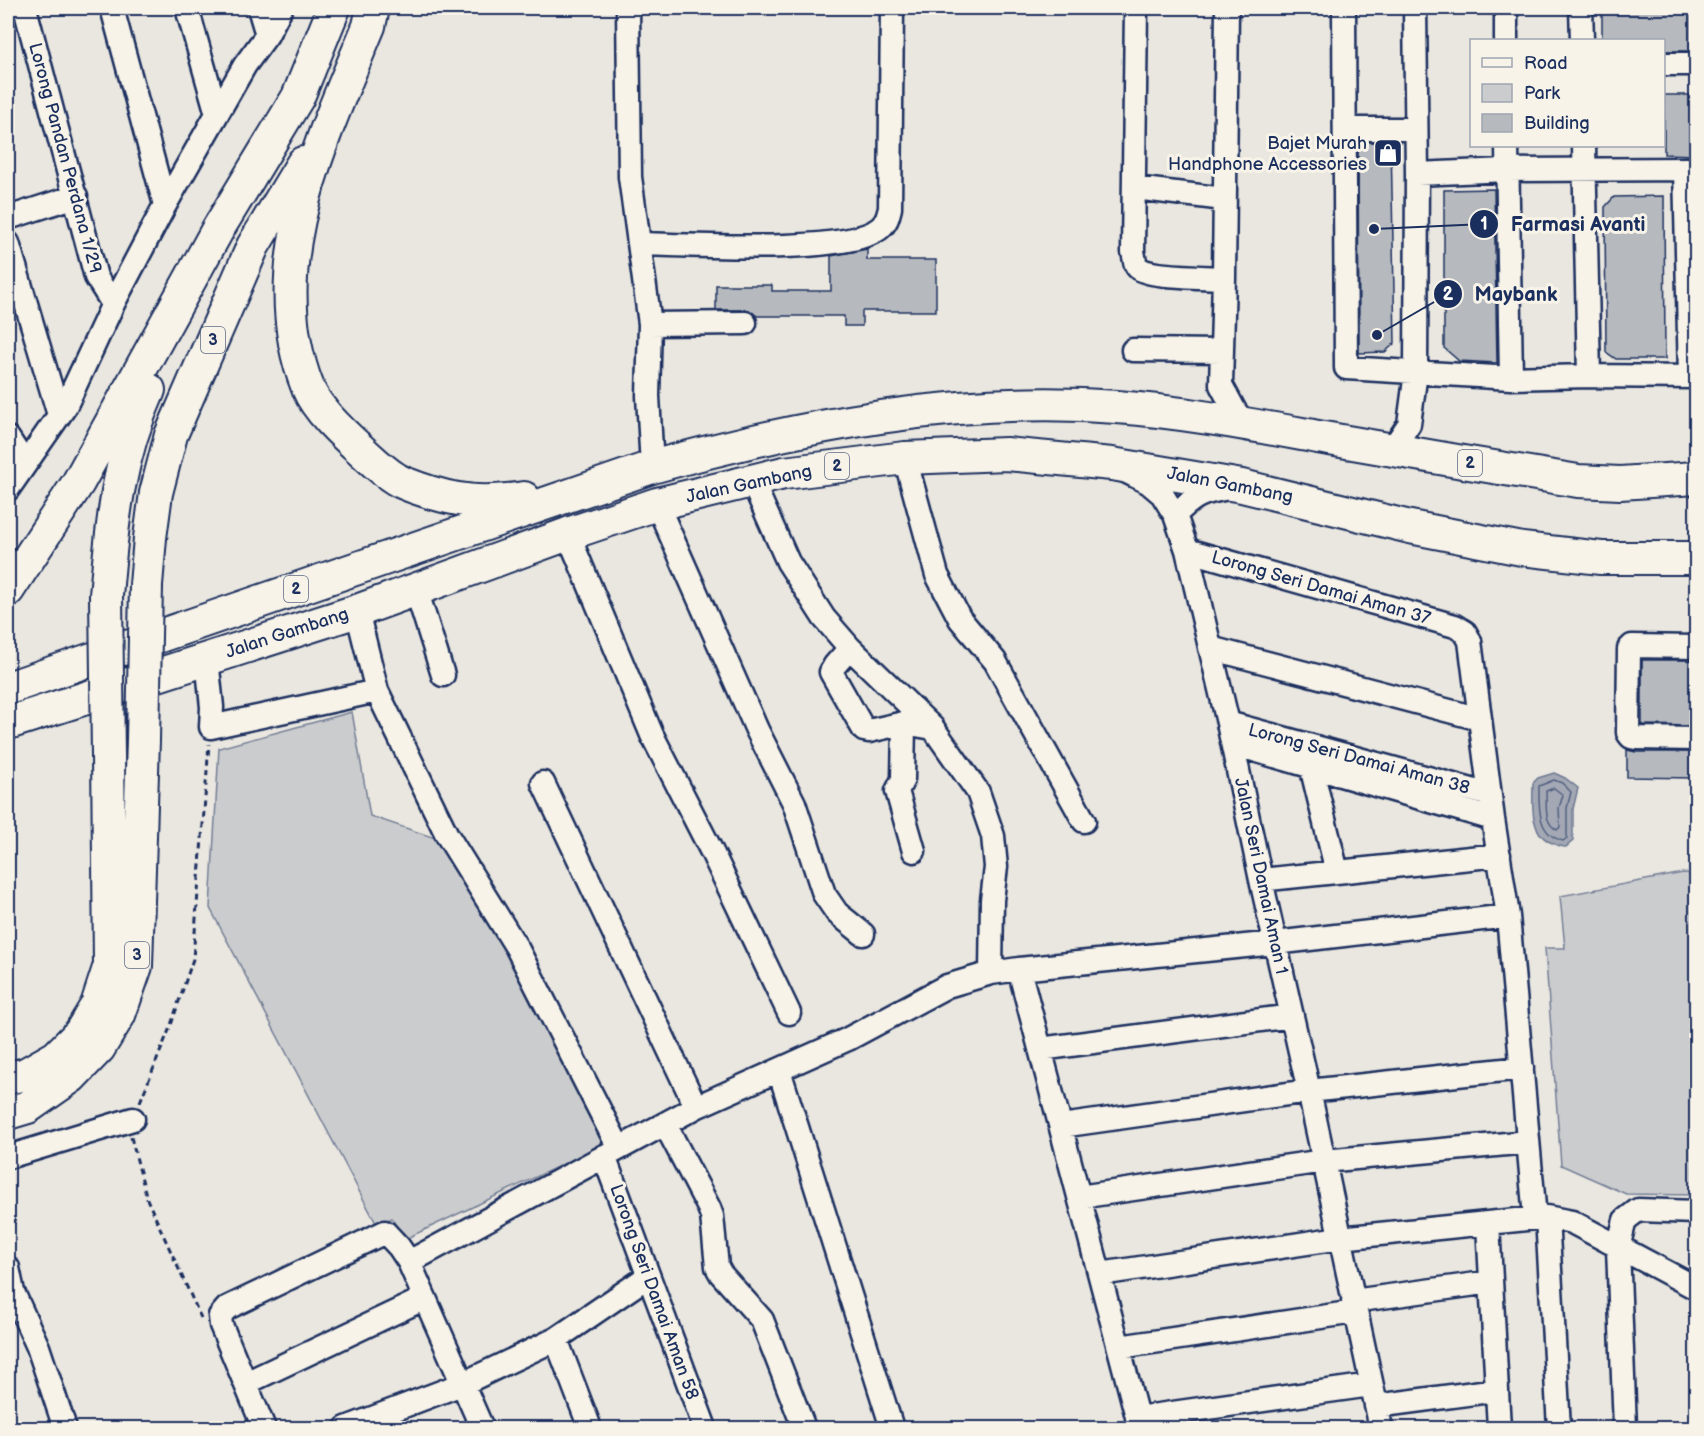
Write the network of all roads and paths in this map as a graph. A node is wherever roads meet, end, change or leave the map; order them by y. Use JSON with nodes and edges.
{"nodes":[{"id":1,"x":25,"y":8,"type":"edge"},
{"id":2,"x":112,"y":8,"type":"edge"},
{"id":3,"x":187,"y":8,"type":"edge"},
{"id":4,"x":259,"y":8,"type":"edge"},
{"id":5,"x":281,"y":8,"type":"edge"},
{"id":6,"x":334,"y":8,"type":"edge"},
{"id":7,"x":373,"y":8,"type":"edge"},
{"id":8,"x":628,"y":8,"type":"edge"},
{"id":9,"x":892,"y":8,"type":"edge"},
{"id":10,"x":1136,"y":8,"type":"edge"},
{"id":11,"x":1227,"y":8,"type":"edge"},
{"id":12,"x":1344,"y":8,"type":"edge"},
{"id":13,"x":1415,"y":8,"type":"edge"},
{"id":14,"x":1506,"y":8,"type":"edge"},
{"id":15,"x":1581,"y":8,"type":"edge"},
{"id":16,"x":267,"y":35,"type":"junction"},
{"id":17,"x":1506,"y":39,"type":"edge"},
{"id":18,"x":1582,"y":39,"type":"edge"},
{"id":19,"x":1665,"y":64,"type":"edge"},
{"id":20,"x":1696,"y":64,"type":"edge"},
{"id":21,"x":217,"y":114,"type":"junction"},
{"id":22,"x":333,"y":114,"type":"junction"},
{"id":23,"x":1345,"y":129,"type":"junction"},
{"id":24,"x":1416,"y":129,"type":"junction"},
{"id":25,"x":1507,"y":147,"type":"edge"},
{"id":26,"x":1584,"y":147,"type":"edge"},
{"id":27,"x":1690,"y":169,"type":"edge"},
{"id":28,"x":1508,"y":170,"type":"junction"},
{"id":29,"x":1585,"y":170,"type":"junction"},
{"id":30,"x":1417,"y":174,"type":"junction"},
{"id":31,"x":1135,"y":188,"type":"junction"},
{"id":32,"x":76,"y":196,"type":"junction"},
{"id":33,"x":1224,"y":199,"type":"junction"},
{"id":34,"x":165,"y":205,"type":"junction"},
{"id":35,"x":8,"y":218,"type":"edge"},
{"id":36,"x":218,"y":229,"type":"junction"},
{"id":37,"x":8,"y":243,"type":"edge"},
{"id":38,"x":640,"y":244,"type":"junction"},
{"id":39,"x":1224,"y":278,"type":"junction"},
{"id":40,"x":113,"y":304,"type":"junction"},
{"id":41,"x":744,"y":323,"type":"dead end"},
{"id":42,"x":650,"y":324,"type":"junction"},
{"id":43,"x":1133,"y":350,"type":"dead end"},
{"id":44,"x":1222,"y":351,"type":"junction"},
{"id":45,"x":1416,"y":372,"type":"junction"},
{"id":46,"x":1589,"y":376,"type":"junction"},
{"id":47,"x":1693,"y":377,"type":"edge"},
{"id":48,"x":1511,"y":378,"type":"junction"},
{"id":49,"x":1221,"y":385,"type":"junction"},
{"id":50,"x":59,"y":415,"type":"junction"},
{"id":51,"x":1183,"y":416,"type":"junction"},
{"id":52,"x":1245,"y":424,"type":"junction"},
{"id":53,"x":8,"y":438,"type":"edge"},
{"id":54,"x":1389,"y":449,"type":"junction"},
{"id":55,"x":905,"y":458,"type":"junction"},
{"id":56,"x":25,"y":464,"type":"junction"},
{"id":57,"x":1112,"y":464,"type":"junction"},
{"id":58,"x":652,"y":467,"type":"junction"},
{"id":59,"x":1696,"y":478,"type":"edge"},
{"id":60,"x":752,"y":481,"type":"junction"},
{"id":61,"x":1242,"y":486,"type":"junction"},
{"id":62,"x":8,"y":489,"type":"edge"},
{"id":63,"x":584,"y":490,"type":"junction"},
{"id":64,"x":657,"y":504,"type":"junction"},
{"id":65,"x":1175,"y":515,"type":"junction"},
{"id":66,"x":568,"y":534,"type":"junction"},
{"id":67,"x":1187,"y":550,"type":"junction"},
{"id":68,"x":1696,"y":558,"type":"edge"},
{"id":69,"x":416,"y":589,"type":"junction"},
{"id":70,"x":8,"y":590,"type":"edge"},
{"id":71,"x":357,"y":611,"type":"junction"},
{"id":72,"x":1696,"y":647,"type":"edge"},
{"id":73,"x":850,"y":648,"type":"junction"},
{"id":74,"x":1210,"y":648,"type":"junction"},
{"id":75,"x":207,"y":659,"type":"junction"},
{"id":76,"x":443,"y":675,"type":"dead end"},
{"id":77,"x":8,"y":688,"type":"edge"},
{"id":78,"x":377,"y":691,"type":"junction"},
{"id":79,"x":1480,"y":719,"type":"junction"},
{"id":80,"x":8,"y":723,"type":"edge"},
{"id":81,"x":904,"y":723,"type":"junction"},
{"id":82,"x":211,"y":727,"type":"junction"},
{"id":83,"x":933,"y":728,"type":"junction"},
{"id":84,"x":1230,"y":733,"type":"junction"},
{"id":85,"x":1696,"y":739,"type":"edge"},
{"id":86,"x":1311,"y":766,"type":"junction"},
{"id":87,"x":543,"y":783,"type":"dead end"},
{"id":88,"x":1490,"y":795,"type":"junction"},
{"id":89,"x":1493,"y":819,"type":"junction"},
{"id":90,"x":1084,"y":821,"type":"dead end"},
{"id":91,"x":914,"y":851,"type":"dead end"},
{"id":92,"x":1499,"y":855,"type":"junction"},
{"id":93,"x":1337,"y":872,"type":"junction"},
{"id":94,"x":1261,"y":880,"type":"junction"},
{"id":95,"x":1508,"y":916,"type":"junction"},
{"id":96,"x":863,"y":934,"type":"dead end"},
{"id":97,"x":1275,"y":943,"type":"junction"},
{"id":98,"x":1019,"y":969,"type":"junction"},
{"id":99,"x":991,"y":973,"type":"junction"},
{"id":100,"x":789,"y":1013,"type":"dead end"},
{"id":101,"x":1292,"y":1016,"type":"junction"},
{"id":102,"x":1040,"y":1049,"type":"junction"},
{"id":103,"x":1522,"y":1068,"type":"junction"},
{"id":104,"x":779,"y":1070,"type":"junction"},
{"id":105,"x":8,"y":1078,"type":"edge"},
{"id":106,"x":1309,"y":1091,"type":"junction"},
{"id":107,"x":696,"y":1107,"type":"junction"},
{"id":108,"x":8,"y":1113,"type":"edge"},
{"id":109,"x":133,"y":1119,"type":"junction"},
{"id":110,"x":665,"y":1124,"type":"junction"},
{"id":111,"x":1060,"y":1126,"type":"junction"},
{"id":112,"x":1528,"y":1142,"type":"junction"},
{"id":113,"x":611,"y":1152,"type":"junction"},
{"id":114,"x":8,"y":1157,"type":"edge"},
{"id":115,"x":1324,"y":1161,"type":"junction"},
{"id":116,"x":1079,"y":1197,"type":"junction"},
{"id":117,"x":1696,"y":1212,"type":"edge"},
{"id":118,"x":1541,"y":1218,"type":"junction"},
{"id":119,"x":1488,"y":1224,"type":"junction"},
{"id":120,"x":1340,"y":1238,"type":"junction"},
{"id":121,"x":1617,"y":1248,"type":"junction"},
{"id":122,"x":409,"y":1262,"type":"junction"},
{"id":123,"x":8,"y":1268,"type":"edge"},
{"id":124,"x":1100,"y":1274,"type":"junction"},
{"id":125,"x":647,"y":1277,"type":"junction"},
{"id":126,"x":1491,"y":1282,"type":"junction"},
{"id":127,"x":1696,"y":1288,"type":"edge"},
{"id":128,"x":425,"y":1298,"type":"junction"},
{"id":129,"x":1354,"y":1307,"type":"junction"},
{"id":130,"x":203,"y":1323,"type":"dead end"},
{"id":131,"x":556,"y":1339,"type":"junction"},
{"id":132,"x":1119,"y":1347,"type":"junction"},
{"id":133,"x":246,"y":1383,"type":"junction"},
{"id":134,"x":462,"y":1384,"type":"junction"},
{"id":135,"x":1497,"y":1390,"type":"junction"},
{"id":136,"x":1373,"y":1396,"type":"junction"},
{"id":137,"x":1139,"y":1423,"type":"edge"},
{"id":138,"x":65,"y":1428,"type":"edge"},
{"id":139,"x":264,"y":1428,"type":"edge"},
{"id":140,"x":346,"y":1428,"type":"edge"},
{"id":141,"x":482,"y":1428,"type":"edge"},
{"id":142,"x":590,"y":1428,"type":"edge"},
{"id":143,"x":705,"y":1428,"type":"edge"},
{"id":144,"x":804,"y":1428,"type":"edge"},
{"id":145,"x":892,"y":1428,"type":"edge"},
{"id":146,"x":1381,"y":1428,"type":"edge"},
{"id":147,"x":1499,"y":1428,"type":"edge"},
{"id":148,"x":1559,"y":1428,"type":"edge"},
{"id":149,"x":1625,"y":1428,"type":"edge"}],
"edges":[{"from":1,"to":32,"type":"street","name":"Lorong Pandan Perdana 1/29"},
{"from":2,"to":34,"type":"street"},
{"from":3,"to":21,"type":"street"},
{"from":4,"to":16,"type":"street"},
{"from":5,"to":16,"type":"street"},
{"from":6,"to":36,"type":"highway","number":"3"},
{"from":7,"to":22,"type":"highway","number":"3"},
{"from":8,"to":38,"type":"street"},
{"from":9,"to":38,"type":"street"},
{"from":10,"to":31,"type":"street"},
{"from":11,"to":33,"type":"street"},
{"from":12,"to":23,"type":"street"},
{"from":13,"to":24,"type":"street"},
{"from":14,"to":17,"type":"street"},
{"from":15,"to":18,"type":"street"},
{"from":16,"to":21,"type":"street"},
{"from":19,"to":20,"type":"street"},
{"from":21,"to":34,"type":"street"},
{"from":22,"to":63,"type":"highway"},
{"from":22,"to":108,"type":"highway","number":"3","bridge":true},
{"from":23,"to":24,"type":"street"},
{"from":23,"to":45,"type":"street"},
{"from":24,"to":30,"type":"street"},
{"from":25,"to":28,"type":"street"},
{"from":26,"to":29,"type":"street"},
{"from":27,"to":29,"type":"street"},
{"from":27,"to":47,"type":"street"},
{"from":28,"to":29,"type":"street"},
{"from":28,"to":30,"type":"street"},
{"from":28,"to":48,"type":"street"},
{"from":29,"to":46,"type":"street"},
{"from":30,"to":45,"type":"street"},
{"from":31,"to":33,"type":"street"},
{"from":31,"to":39,"type":"street"},
{"from":32,"to":35,"type":"street"},
{"from":32,"to":40,"type":"street","name":"Lorong Pandan Perdana 1/29"},
{"from":33,"to":39,"type":"street"},
{"from":34,"to":40,"type":"street"},
{"from":36,"to":70,"type":"highway"},
{"from":36,"to":105,"type":"highway","number":"3","bridge":true},
{"from":37,"to":50,"type":"street"},
{"from":38,"to":42,"type":"street"},
{"from":39,"to":44,"type":"street"},
{"from":40,"to":50,"type":"street"},
{"from":41,"to":42,"type":"street"},
{"from":42,"to":58,"type":"street"},
{"from":43,"to":44,"type":"street"},
{"from":44,"to":49,"type":"street"},
{"from":45,"to":48,"type":"street"},
{"from":45,"to":54,"type":"street"},
{"from":46,"to":47,"type":"street"},
{"from":46,"to":48,"type":"street"},
{"from":49,"to":51,"type":"street"},
{"from":49,"to":52,"type":"street"},
{"from":50,"to":56,"type":"street"},
{"from":51,"to":52,"type":"highway","name":"Jalan Gambang","number":"2"},
{"from":51,"to":58,"type":"highway","name":"Jalan Gambang","number":"2"},
{"from":52,"to":54,"type":"highway","name":"Jalan Gambang","number":"2"},
{"from":53,"to":56,"type":"street"},
{"from":54,"to":59,"type":"highway","name":"Jalan Gambang","number":"2"},
{"from":55,"to":57,"type":"highway","name":"Jalan Gambang","number":"2"},
{"from":55,"to":60,"type":"highway","name":"Jalan Gambang","number":"2"},
{"from":55,"to":90,"type":"street"},
{"from":56,"to":62,"type":"street"},
{"from":57,"to":61,"type":"highway","name":"Jalan Gambang","number":"2"},
{"from":57,"to":65,"type":"street","name":"Jalan Seri Damai Aman 1"},
{"from":58,"to":63,"type":"highway","name":"Jalan Gambang","number":"2"},
{"from":60,"to":64,"type":"highway","name":"Jalan Gambang","number":"2"},
{"from":60,"to":73,"type":"street"},
{"from":61,"to":65,"type":"street"},
{"from":61,"to":68,"type":"highway","name":"Jalan Gambang","number":"2"},
{"from":63,"to":77,"type":"highway","name":"Jalan Gambang","number":"2"},
{"from":64,"to":66,"type":"highway","name":"Jalan Gambang","number":"2"},
{"from":64,"to":96,"type":"street"},
{"from":65,"to":67,"type":"street","name":"Jalan Seri Damai Aman 1"},
{"from":66,"to":69,"type":"highway","name":"Jalan Gambang","number":"2"},
{"from":66,"to":100,"type":"street"},
{"from":67,"to":74,"type":"street","name":"Jalan Seri Damai Aman 1"},
{"from":67,"to":79,"type":"street","name":"Lorong Seri Damai Aman 37"},
{"from":69,"to":71,"type":"highway","name":"Jalan Gambang","number":"2"},
{"from":69,"to":76,"type":"street"},
{"from":71,"to":75,"type":"highway","name":"Jalan Gambang","number":"2"},
{"from":71,"to":78,"type":"street","name":"Lorong Seri Damai Aman 58"},
{"from":72,"to":85,"type":"street"},
{"from":73,"to":81,"type":"street"},
{"from":73,"to":83,"type":"street"},
{"from":74,"to":79,"type":"street"},
{"from":74,"to":84,"type":"street","name":"Jalan Seri Damai Aman 1"},
{"from":75,"to":80,"type":"highway","name":"Jalan Gambang","number":"2"},
{"from":75,"to":82,"type":"street"},
{"from":78,"to":82,"type":"street"},
{"from":78,"to":113,"type":"street","name":"Lorong Seri Damai Aman 58"},
{"from":79,"to":88,"type":"street"},
{"from":81,"to":83,"type":"street"},
{"from":81,"to":91,"type":"street"},
{"from":82,"to":109,"type":"path"},
{"from":83,"to":99,"type":"street"},
{"from":84,"to":86,"type":"street"},
{"from":84,"to":88,"type":"street","name":"Lorong Seri Damai Aman 38"},
{"from":84,"to":94,"type":"street","name":"Jalan Seri Damai Aman 1"},
{"from":86,"to":89,"type":"street"},
{"from":86,"to":93,"type":"street"},
{"from":87,"to":107,"type":"street"},
{"from":88,"to":89,"type":"street"},
{"from":89,"to":92,"type":"street"},
{"from":92,"to":93,"type":"street"},
{"from":92,"to":95,"type":"street"},
{"from":93,"to":94,"type":"street"},
{"from":94,"to":97,"type":"street","name":"Jalan Seri Damai Aman 1"},
{"from":95,"to":97,"type":"street"},
{"from":95,"to":103,"type":"street"},
{"from":97,"to":98,"type":"street"},
{"from":97,"to":101,"type":"street","name":"Jalan Seri Damai Aman 1"},
{"from":98,"to":99,"type":"street"},
{"from":98,"to":102,"type":"street"},
{"from":99,"to":104,"type":"street"},
{"from":101,"to":102,"type":"street"},
{"from":101,"to":106,"type":"street","name":"Jalan Seri Damai Aman 1"},
{"from":102,"to":111,"type":"street"},
{"from":103,"to":106,"type":"street"},
{"from":103,"to":112,"type":"street"},
{"from":104,"to":107,"type":"street"},
{"from":104,"to":145,"type":"street"},
{"from":106,"to":111,"type":"street"},
{"from":106,"to":115,"type":"street","name":"Jalan Seri Damai Aman 1"},
{"from":107,"to":110,"type":"street"},
{"from":109,"to":114,"type":"street"},
{"from":109,"to":130,"type":"path"},
{"from":110,"to":113,"type":"street"},
{"from":110,"to":144,"type":"street"},
{"from":111,"to":116,"type":"street"},
{"from":112,"to":115,"type":"street"},
{"from":112,"to":118,"type":"street"},
{"from":113,"to":122,"type":"street"},
{"from":113,"to":125,"type":"street","name":"Lorong Seri Damai Aman 58"},
{"from":115,"to":116,"type":"street"},
{"from":115,"to":120,"type":"street","name":"Jalan Seri Damai Aman 1"},
{"from":116,"to":124,"type":"street"},
{"from":117,"to":121,"type":"street"},
{"from":118,"to":119,"type":"street"},
{"from":118,"to":121,"type":"street"},
{"from":118,"to":148,"type":"street"},
{"from":119,"to":120,"type":"street"},
{"from":119,"to":126,"type":"street"},
{"from":120,"to":124,"type":"street"},
{"from":120,"to":129,"type":"street","name":"Jalan Seri Damai Aman 1"},
{"from":121,"to":127,"type":"street"},
{"from":121,"to":149,"type":"street"},
{"from":122,"to":128,"type":"street"},
{"from":122,"to":133,"type":"street"},
{"from":123,"to":138,"type":"street"},
{"from":124,"to":132,"type":"street"},
{"from":125,"to":131,"type":"street"},
{"from":125,"to":143,"type":"street","name":"Lorong Seri Damai Aman 58"},
{"from":126,"to":129,"type":"street"},
{"from":126,"to":135,"type":"street"},
{"from":128,"to":133,"type":"street"},
{"from":128,"to":134,"type":"street"},
{"from":129,"to":132,"type":"street"},
{"from":129,"to":136,"type":"street","name":"Jalan Seri Damai Aman 1"},
{"from":131,"to":134,"type":"street"},
{"from":131,"to":142,"type":"street"},
{"from":132,"to":137,"type":"street"},
{"from":133,"to":139,"type":"street"},
{"from":134,"to":140,"type":"street"},
{"from":134,"to":141,"type":"street"},
{"from":135,"to":136,"type":"street"},
{"from":135,"to":147,"type":"street"},
{"from":136,"to":137,"type":"street"},
{"from":136,"to":146,"type":"street","name":"Jalan Seri Damai Aman 1"}]}
